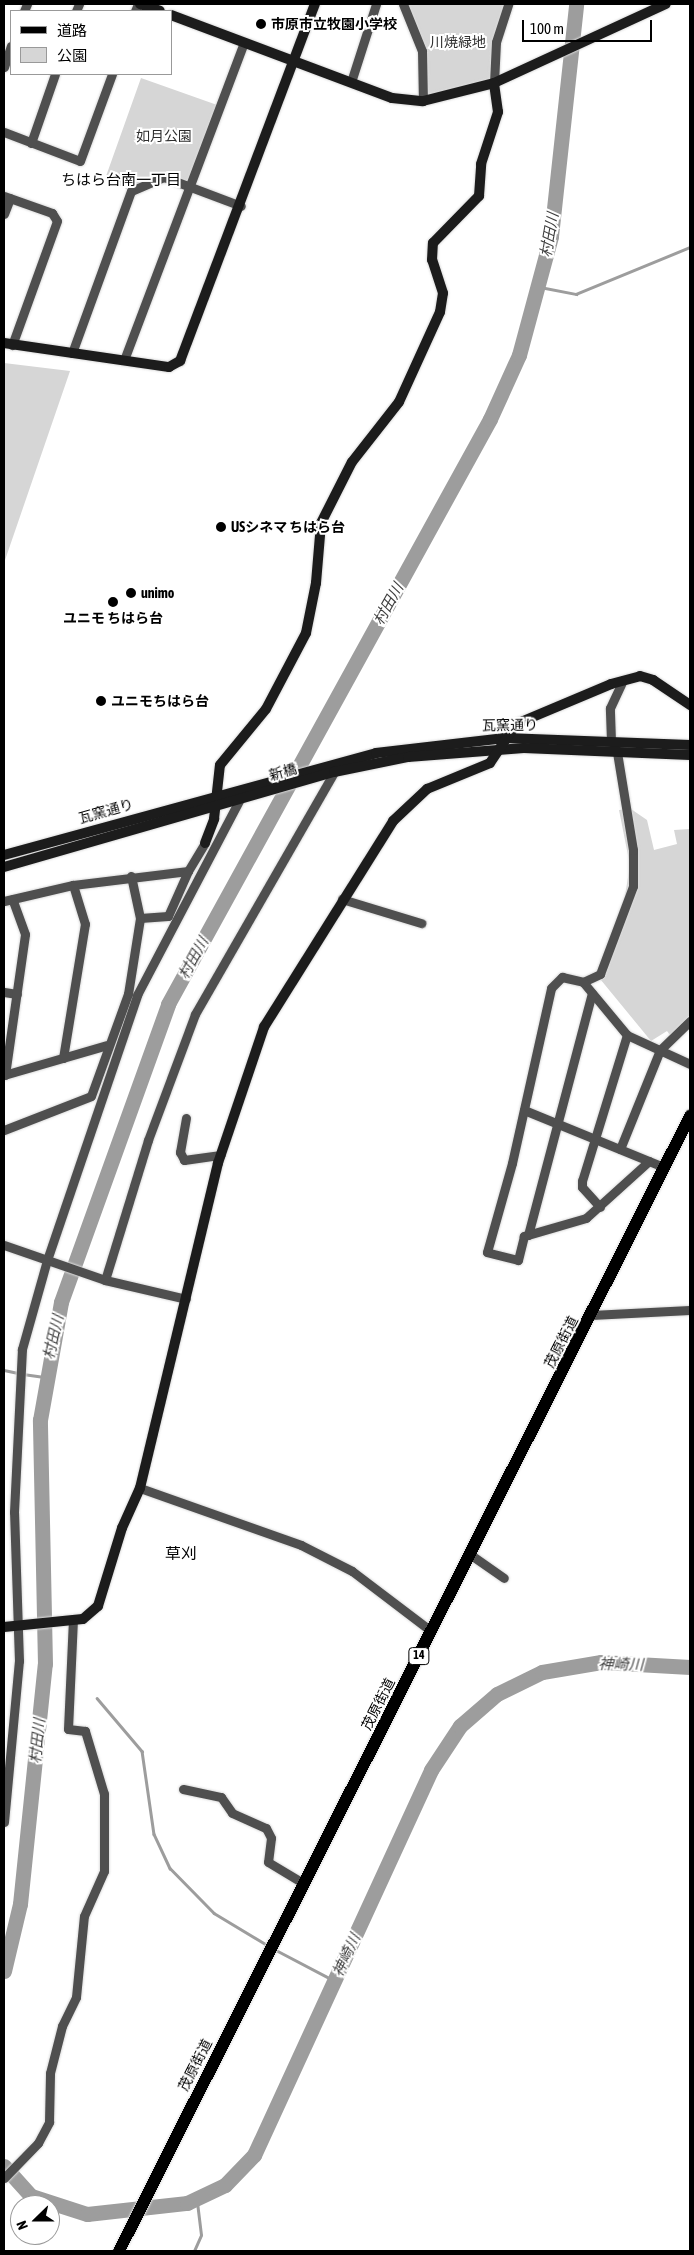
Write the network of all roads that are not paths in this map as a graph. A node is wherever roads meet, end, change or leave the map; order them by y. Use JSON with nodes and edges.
{"nodes":[{"id":1,"x":139,"y":4,"type":"edge"},
{"id":2,"x":315,"y":4,"type":"edge"},
{"id":3,"x":376,"y":4,"type":"edge"},
{"id":4,"x":403,"y":4,"type":"edge"},
{"id":5,"x":508,"y":4,"type":"edge"},
{"id":6,"x":666,"y":4,"type":"edge"},
{"id":7,"x":157,"y":10,"type":"edge"},
{"id":8,"x":172,"y":15,"type":"edge"},
{"id":9,"x":244,"y":42,"type":"junction"},
{"id":10,"x":10,"y":49,"type":"edge"},
{"id":11,"x":294,"y":60,"type":"junction"},
{"id":12,"x":4,"y":66,"type":"edge"},
{"id":13,"x":55,"y":75,"type":"edge"},
{"id":14,"x":112,"y":75,"type":"edge"},
{"id":15,"x":351,"y":82,"type":"junction"},
{"id":16,"x":494,"y":83,"type":"junction"},
{"id":17,"x":423,"y":101,"type":"junction"},
{"id":18,"x":4,"y":132,"type":"edge"},
{"id":19,"x":31,"y":143,"type":"junction"},
{"id":20,"x":189,"y":187,"type":"junction"},
{"id":21,"x":7,"y":197,"type":"edge"},
{"id":22,"x":241,"y":206,"type":"junction"},
{"id":23,"x":4,"y":214,"type":"edge"},
{"id":24,"x":8,"y":344,"type":"edge"},
{"id":25,"x":72,"y":353,"type":"junction"},
{"id":26,"x":124,"y":360,"type":"junction"},
{"id":27,"x":623,"y":680,"type":"junction"},
{"id":28,"x":690,"y":705,"type":"edge"},
{"id":29,"x":504,"y":738,"type":"junction"},
{"id":30,"x":611,"y":741,"type":"junction"},
{"id":31,"x":690,"y":745,"type":"edge"},
{"id":32,"x":500,"y":748,"type":"junction"},
{"id":33,"x":617,"y":752,"type":"junction"},
{"id":34,"x":690,"y":755,"type":"edge"},
{"id":35,"x":333,"y":767,"type":"junction"},
{"id":36,"x":245,"y":788,"type":"joint"},
{"id":37,"x":240,"y":799,"type":"junction"},
{"id":38,"x":214,"y":800,"type":"junction"},
{"id":39,"x":206,"y":843,"type":"joint"},
{"id":40,"x":4,"y":855,"type":"edge"},
{"id":41,"x":4,"y":867,"type":"edge"},
{"id":42,"x":188,"y":871,"type":"junction"},
{"id":43,"x":131,"y":876,"type":"junction"},
{"id":44,"x":73,"y":885,"type":"junction"},
{"id":45,"x":342,"y":899,"type":"junction"},
{"id":46,"x":8,"y":900,"type":"edge"},
{"id":47,"x":140,"y":918,"type":"junction"},
{"id":48,"x":421,"y":923,"type":"dead end"},
{"id":49,"x":582,"y":982,"type":"junction"},
{"id":50,"x":4,"y":992,"type":"edge"},
{"id":51,"x":592,"y":993,"type":"junction"},
{"id":52,"x":18,"y":994,"type":"junction"},
{"id":53,"x":690,"y":1021,"type":"edge"},
{"id":54,"x":627,"y":1035,"type":"junction"},
{"id":55,"x":6,"y":1045,"type":"edge"},
{"id":56,"x":107,"y":1045,"type":"junction"},
{"id":57,"x":660,"y":1050,"type":"junction"},
{"id":58,"x":63,"y":1058,"type":"junction"},
{"id":59,"x":690,"y":1064,"type":"edge"},
{"id":60,"x":4,"y":1075,"type":"edge"},
{"id":61,"x":524,"y":1110,"type":"junction"},
{"id":62,"x":690,"y":1116,"type":"edge"},
{"id":63,"x":186,"y":1118,"type":"dead end"},
{"id":64,"x":561,"y":1124,"type":"junction"},
{"id":65,"x":4,"y":1130,"type":"edge"},
{"id":66,"x":596,"y":1140,"type":"junction"},
{"id":67,"x":620,"y":1149,"type":"junction"},
{"id":68,"x":221,"y":1155,"type":"junction"},
{"id":69,"x":649,"y":1161,"type":"junction"},
{"id":70,"x":664,"y":1168,"type":"junction"},
{"id":71,"x":600,"y":1207,"type":"junction"},
{"id":72,"x":528,"y":1235,"type":"junction"},
{"id":73,"x":4,"y":1245,"type":"edge"},
{"id":74,"x":47,"y":1260,"type":"junction"},
{"id":75,"x":105,"y":1280,"type":"junction"},
{"id":76,"x":186,"y":1299,"type":"junction"},
{"id":77,"x":690,"y":1310,"type":"edge"},
{"id":78,"x":591,"y":1315,"type":"junction"},
{"id":79,"x":140,"y":1488,"type":"junction"},
{"id":80,"x":471,"y":1555,"type":"junction"},
{"id":81,"x":504,"y":1578,"type":"dead end"},
{"id":82,"x":73,"y":1620,"type":"junction"},
{"id":83,"x":17,"y":1626,"type":"junction"},
{"id":84,"x":4,"y":1627,"type":"edge"},
{"id":85,"x":432,"y":1631,"type":"junction"},
{"id":86,"x":183,"y":1789,"type":"dead end"},
{"id":87,"x":4,"y":1822,"type":"edge"},
{"id":88,"x":303,"y":1883,"type":"junction"},
{"id":89,"x":4,"y":2178,"type":"edge"},
{"id":90,"x":119,"y":2251,"type":"edge"}],
"edges":[{"from":1,"to":7,"type":"street"},
{"from":2,"to":11,"type":"street"},
{"from":3,"to":15,"type":"street"},
{"from":4,"to":17,"type":"street"},
{"from":5,"to":16,"type":"street"},
{"from":6,"to":16,"type":"street"},
{"from":8,"to":9,"type":"street"},
{"from":9,"to":11,"type":"street"},
{"from":9,"to":20,"type":"street"},
{"from":10,"to":12,"type":"street"},
{"from":11,"to":15,"type":"street"},
{"from":11,"to":22,"type":"street"},
{"from":13,"to":19,"type":"street"},
{"from":14,"to":19,"type":"street"},
{"from":15,"to":17,"type":"street"},
{"from":16,"to":17,"type":"street"},
{"from":16,"to":38,"type":"street"},
{"from":18,"to":19,"type":"street"},
{"from":20,"to":22,"type":"street"},
{"from":20,"to":25,"type":"street"},
{"from":20,"to":26,"type":"street"},
{"from":21,"to":23,"type":"street"},
{"from":21,"to":24,"type":"street"},
{"from":22,"to":26,"type":"street"},
{"from":24,"to":25,"type":"street"},
{"from":25,"to":26,"type":"street"},
{"from":27,"to":28,"type":"street"},
{"from":27,"to":29,"type":"street"},
{"from":27,"to":30,"type":"street"},
{"from":29,"to":30,"type":"street","name":"瓦窯通り"},
{"from":29,"to":32,"type":"street"},
{"from":29,"to":35,"type":"street","name":"瓦窯通り"},
{"from":30,"to":31,"type":"street","name":"瓦窯通り"},
{"from":32,"to":33,"type":"street","name":"瓦窯通り"},
{"from":32,"to":35,"type":"street","name":"瓦窯通り"},
{"from":32,"to":45,"type":"street"},
{"from":33,"to":34,"type":"street","name":"瓦窯通り"},
{"from":33,"to":49,"type":"street"},
{"from":35,"to":36,"type":"street","name":"新橋"},
{"from":35,"to":37,"type":"street","name":"新橋"},
{"from":35,"to":75,"type":"street"},
{"from":36,"to":38,"type":"street","name":"瓦窯通り"},
{"from":37,"to":38,"type":"street","name":"瓦窯通り"},
{"from":37,"to":74,"type":"street"},
{"from":38,"to":39,"type":"street"},
{"from":38,"to":40,"type":"street","name":"瓦窯通り"},
{"from":38,"to":41,"type":"street","name":"瓦窯通り"},
{"from":39,"to":42,"type":"street"},
{"from":42,"to":43,"type":"street"},
{"from":42,"to":47,"type":"street"},
{"from":43,"to":44,"type":"street"},
{"from":43,"to":47,"type":"street"},
{"from":44,"to":46,"type":"street"},
{"from":44,"to":58,"type":"street"},
{"from":45,"to":48,"type":"street"},
{"from":45,"to":68,"type":"street"},
{"from":46,"to":52,"type":"street"},
{"from":47,"to":56,"type":"street"},
{"from":49,"to":51,"type":"street"},
{"from":49,"to":61,"type":"street"},
{"from":50,"to":52,"type":"street"},
{"from":51,"to":54,"type":"street"},
{"from":51,"to":64,"type":"street"},
{"from":52,"to":55,"type":"street"},
{"from":53,"to":57,"type":"street"},
{"from":54,"to":57,"type":"street"},
{"from":54,"to":66,"type":"street"},
{"from":55,"to":60,"type":"street"},
{"from":56,"to":58,"type":"street"},
{"from":56,"to":65,"type":"street"},
{"from":57,"to":59,"type":"street"},
{"from":57,"to":67,"type":"street"},
{"from":58,"to":60,"type":"street"},
{"from":61,"to":64,"type":"street"},
{"from":61,"to":72,"type":"street"},
{"from":62,"to":70,"type":"main road","name":"茂原街道","number":"14"},
{"from":63,"to":68,"type":"street"},
{"from":64,"to":66,"type":"street"},
{"from":64,"to":72,"type":"street"},
{"from":66,"to":67,"type":"street"},
{"from":66,"to":71,"type":"street"},
{"from":67,"to":69,"type":"street"},
{"from":68,"to":76,"type":"street"},
{"from":69,"to":70,"type":"street"},
{"from":69,"to":71,"type":"street"},
{"from":70,"to":78,"type":"main road","name":"茂原街道","number":"14"},
{"from":71,"to":72,"type":"street"},
{"from":73,"to":74,"type":"street"},
{"from":74,"to":75,"type":"street"},
{"from":74,"to":83,"type":"street"},
{"from":75,"to":76,"type":"street"},
{"from":76,"to":79,"type":"street"},
{"from":77,"to":78,"type":"street"},
{"from":78,"to":80,"type":"main road","name":"茂原街道","number":"14"},
{"from":79,"to":82,"type":"street"},
{"from":79,"to":85,"type":"street"},
{"from":80,"to":81,"type":"street"},
{"from":80,"to":85,"type":"main road","name":"茂原街道","number":"14"},
{"from":82,"to":83,"type":"street"},
{"from":82,"to":89,"type":"street"},
{"from":83,"to":84,"type":"street"},
{"from":83,"to":87,"type":"street"},
{"from":85,"to":88,"type":"main road","name":"茂原街道","number":"14"},
{"from":86,"to":88,"type":"street"},
{"from":88,"to":90,"type":"main road","name":"茂原街道","number":"14"}]}
